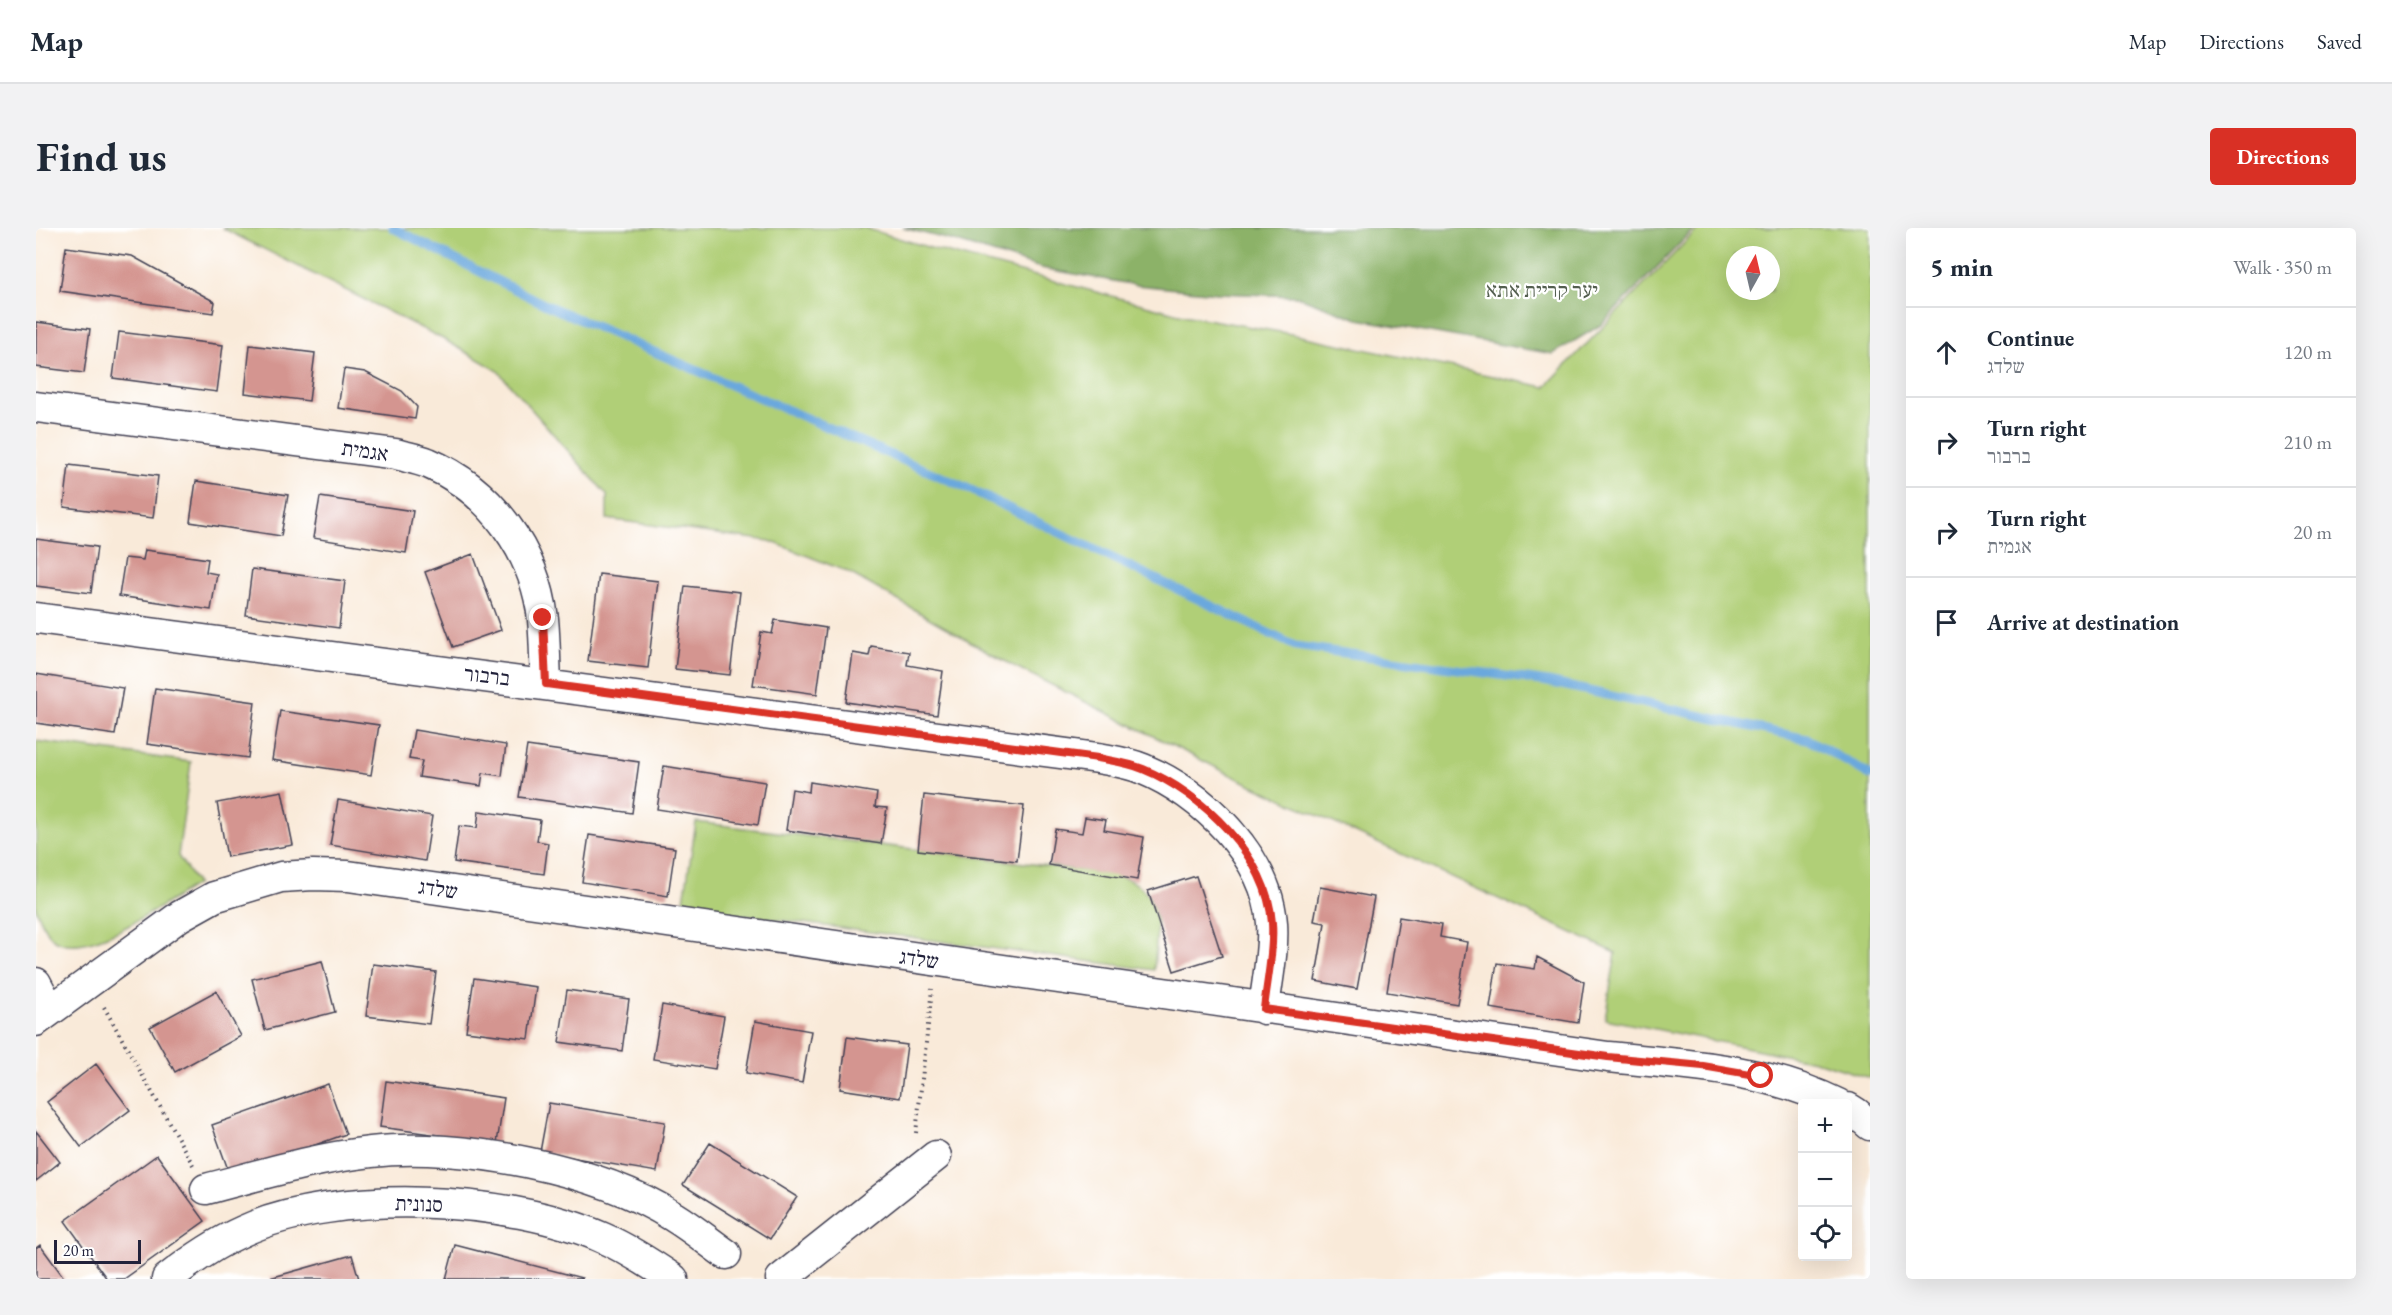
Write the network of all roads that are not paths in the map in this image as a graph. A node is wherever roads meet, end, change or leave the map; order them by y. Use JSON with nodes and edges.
{"nodes":[{"id":1,"x":36,"y":407,"type":"edge"},
{"id":2,"x":36,"y":618,"type":"edge"},
{"id":3,"x":546,"y":684,"type":"junction"},
{"id":4,"x":36,"y":983,"type":"edge"},
{"id":5,"x":1264,"y":1009,"type":"junction"},
{"id":6,"x":43,"y":1016,"type":"edge"},
{"id":7,"x":1828,"y":1099,"type":"edge"},
{"id":8,"x":1852,"y":1111,"type":"edge"},
{"id":9,"x":1870,"y":1125,"type":"edge"},
{"id":10,"x":933,"y":1158,"type":"road end"},
{"id":11,"x":503,"y":1159,"type":"junction"},
{"id":12,"x":206,"y":1189,"type":"road end"},
{"id":13,"x":497,"y":1209,"type":"junction"},
{"id":14,"x":726,"y":1254,"type":"dead end"},
{"id":15,"x":166,"y":1279,"type":"edge"},
{"id":16,"x":673,"y":1279,"type":"edge"},
{"id":17,"x":781,"y":1279,"type":"edge"}],
"edges":[{"from":1,"to":3,"type":"street","name":"אגמית"},
{"from":2,"to":3,"type":"street","name":"ברבור"},
{"from":3,"to":5,"type":"street","name":"ברבור"},
{"from":4,"to":6,"type":"street"},
{"from":5,"to":6,"type":"street","name":"שלדג"},
{"from":5,"to":7,"type":"street","name":"שלדג"},
{"from":8,"to":9,"type":"street"},
{"from":10,"to":17,"type":"street"},
{"from":11,"to":12,"type":"street"},
{"from":11,"to":13,"type":"street"},
{"from":11,"to":14,"type":"street"},
{"from":13,"to":15,"type":"street","name":"סנונית"},
{"from":13,"to":16,"type":"street","name":"סנונית"}]}
